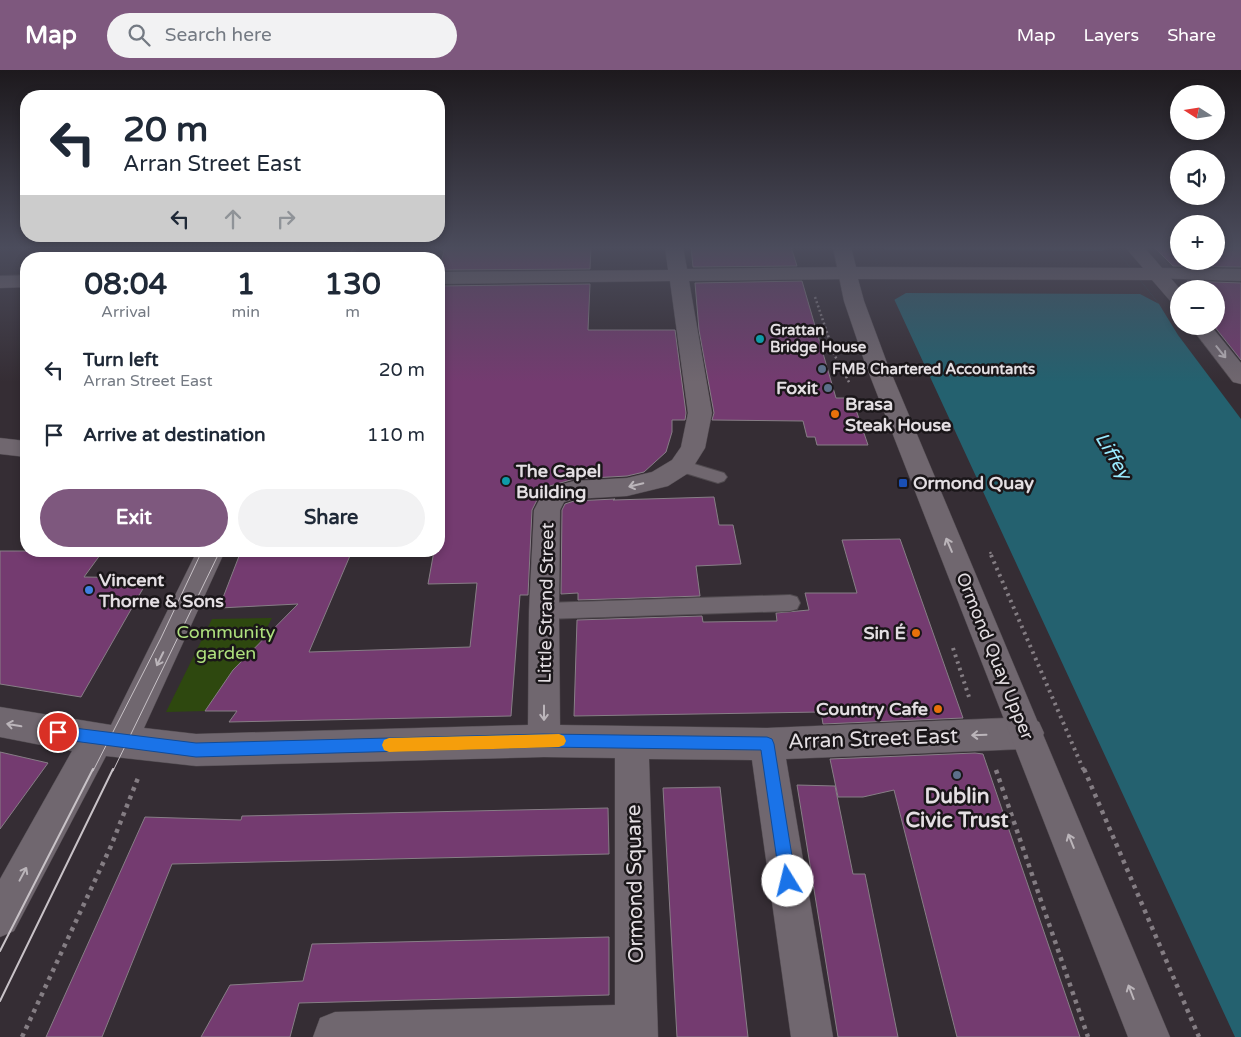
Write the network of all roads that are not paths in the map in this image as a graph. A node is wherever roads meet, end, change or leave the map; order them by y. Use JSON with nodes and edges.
{"nodes":[{"id":1,"x":681,"y":292,"type":"edge"},
{"id":2,"x":852,"y":292,"type":"edge"},
{"id":3,"x":1207,"y":335,"type":"edge"},
{"id":4,"x":1241,"y":377,"type":"edge"},
{"id":5,"x":0,"y":446,"type":"edge"},
{"id":6,"x":20,"y":448,"type":"edge"},
{"id":7,"x":681,"y":466,"type":"junction"},
{"id":8,"x":718,"y":477,"type":"dead end"},
{"id":9,"x":208,"y":557,"type":"edge"},
{"id":10,"x":790,"y":603,"type":"dead end"},
{"id":11,"x":544,"y":611,"type":"junction"},
{"id":12,"x":0,"y":722,"type":"edge"},
{"id":13,"x":1027,"y":733,"type":"junction"},
{"id":14,"x":108,"y":740,"type":"junction"},
{"id":15,"x":544,"y":741,"type":"junction"},
{"id":16,"x":632,"y":741,"type":"junction"},
{"id":17,"x":767,"y":744,"type":"junction"},
{"id":18,"x":0,"y":917,"type":"edge"},
{"id":19,"x":637,"y":1032,"type":"edge"},
{"id":20,"x":334,"y":1037,"type":"edge"},
{"id":21,"x":812,"y":1037,"type":"edge"},
{"id":22,"x":1149,"y":1037,"type":"edge"}],
"edges":[{"from":1,"to":7,"type":"street","name":"Little Strand Street"},
{"from":13,"to":2,"type":"street","name":"Ormond Quay Upper","one_way":true},
{"from":3,"to":4,"type":"street","one_way":true},
{"from":5,"to":6,"type":"street"},
{"from":7,"to":8,"type":"lane"},
{"from":7,"to":11,"type":"street","name":"Little Strand Street","one_way":true},
{"from":9,"to":14,"type":"street","one_way":true},
{"from":10,"to":11,"type":"lane"},
{"from":11,"to":15,"type":"street","name":"Little Strand Street","one_way":true},
{"from":14,"to":12,"type":"street","name":"Arran Street East","one_way":true},
{"from":13,"to":17,"type":"street","name":"Arran Street East","one_way":true},
{"from":22,"to":13,"type":"street","name":"Ormond Quay Upper","one_way":true},
{"from":14,"to":15,"type":"street","name":"Arran Street East"},
{"from":18,"to":14,"type":"street","one_way":true},
{"from":15,"to":16,"type":"street","name":"Arran Street East"},
{"from":16,"to":17,"type":"street","name":"Arran Street East"},
{"from":16,"to":19,"type":"street","name":"Ormond Square"},
{"from":17,"to":21,"type":"street"},
{"from":19,"to":20,"type":"street","name":"Ormond Square"}]}
